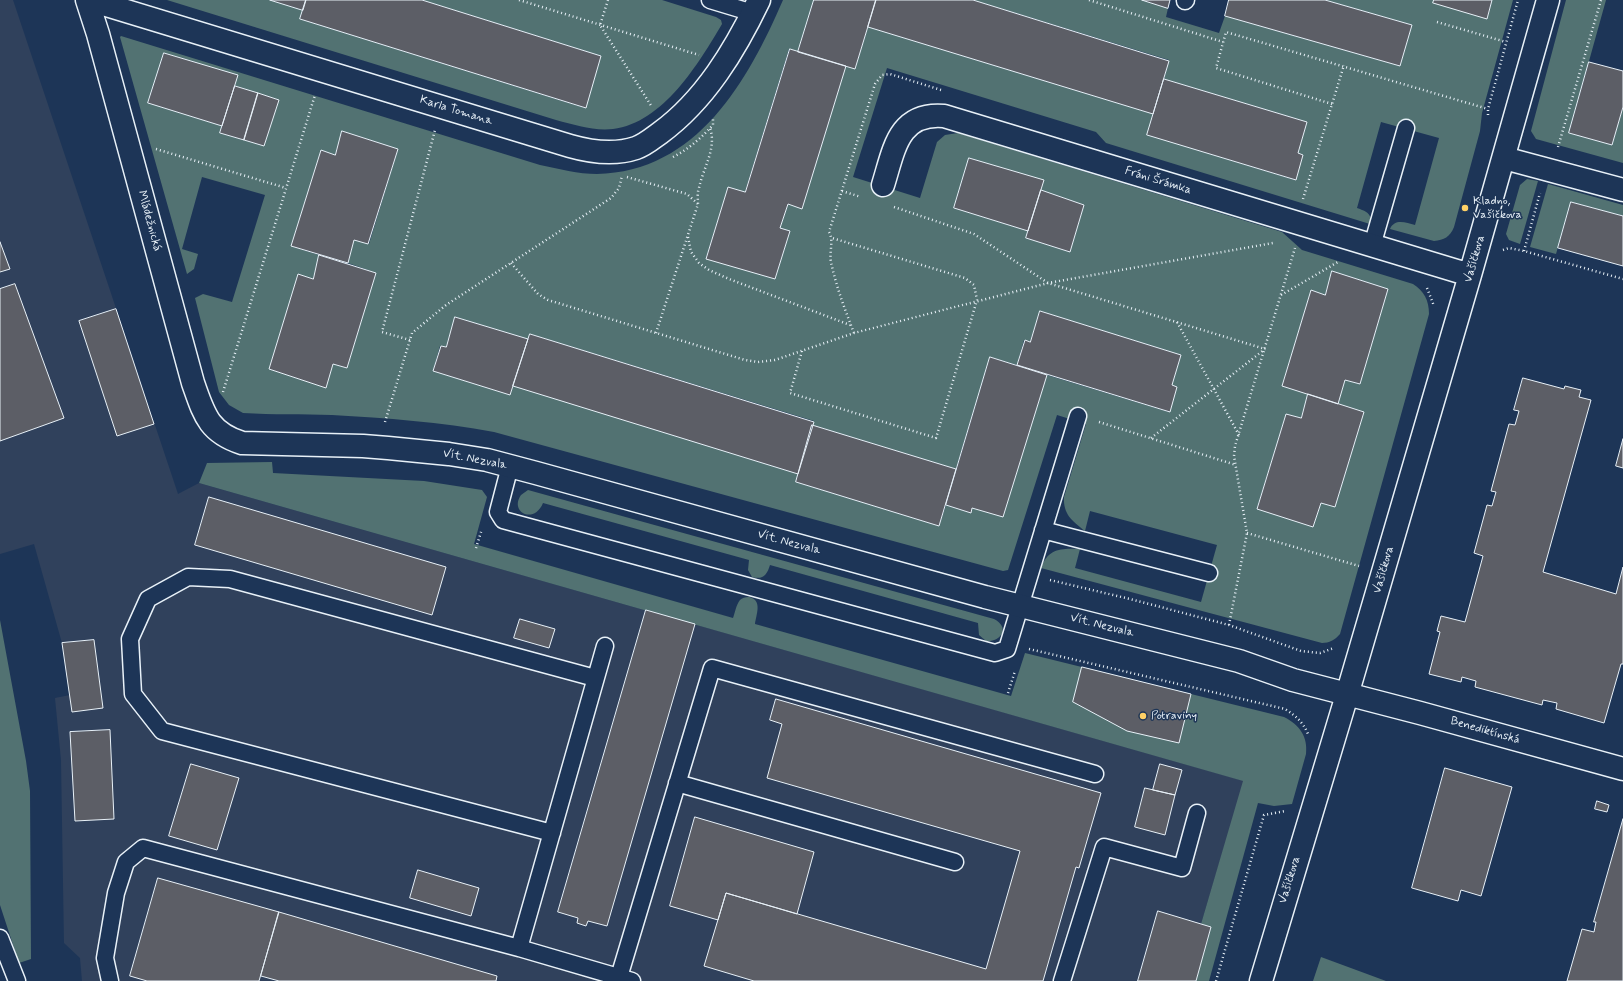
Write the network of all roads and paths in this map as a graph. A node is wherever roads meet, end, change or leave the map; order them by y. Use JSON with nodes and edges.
{"nodes":[{"id":1,"x":88,"y":0,"type":"edge"},
{"id":2,"x":519,"y":0,"type":"edge"},
{"id":3,"x":608,"y":0,"type":"edge"},
{"id":4,"x":710,"y":0,"type":"edge"},
{"id":5,"x":1089,"y":0,"type":"edge"},
{"id":6,"x":1518,"y":0,"type":"edge"},
{"id":7,"x":1548,"y":0,"type":"edge"},
{"id":8,"x":1601,"y":0,"type":"edge"},
{"id":9,"x":756,"y":6,"type":"edge"},
{"id":10,"x":1437,"y":22,"type":"dead end"},
{"id":11,"x":600,"y":25,"type":"junction"},
{"id":12,"x":1223,"y":42,"type":"junction"},
{"id":13,"x":1506,"y":42,"type":"junction"},
{"id":14,"x":699,"y":55,"type":"dead end"},
{"id":15,"x":1344,"y":65,"type":"junction"},
{"id":16,"x":316,"y":91,"type":"dead end"},
{"id":17,"x":1332,"y":104,"type":"junction"},
{"id":18,"x":652,"y":108,"type":"dead end"},
{"id":19,"x":1488,"y":109,"type":"junction"},
{"id":20,"x":1488,"y":122,"type":"dead end"},
{"id":21,"x":435,"y":128,"type":"dead end"},
{"id":22,"x":710,"y":128,"type":"dead end"},
{"id":23,"x":1406,"y":128,"type":"dead end"},
{"id":24,"x":1560,"y":139,"type":"dead end"},
{"id":25,"x":154,"y":149,"type":"dead end"},
{"id":26,"x":1504,"y":158,"type":"junction"},
{"id":27,"x":1548,"y":170,"type":"junction"},
{"id":28,"x":286,"y":188,"type":"junction"},
{"id":29,"x":1623,"y":190,"type":"edge"},
{"id":30,"x":885,"y":195,"type":"joint"},
{"id":31,"x":864,"y":198,"type":"dead end"},
{"id":32,"x":1302,"y":200,"type":"dead end"},
{"id":33,"x":698,"y":204,"type":"junction"},
{"id":34,"x":688,"y":236,"type":"junction"},
{"id":35,"x":832,"y":238,"type":"junction"},
{"id":36,"x":1278,"y":242,"type":"dead end"},
{"id":37,"x":1297,"y":242,"type":"dead end"},
{"id":38,"x":1372,"y":246,"type":"junction"},
{"id":39,"x":1509,"y":248,"type":"dead end"},
{"id":40,"x":1524,"y":251,"type":"junction"},
{"id":41,"x":1339,"y":261,"type":"dead end"},
{"id":42,"x":511,"y":263,"type":"junction"},
{"id":43,"x":1470,"y":275,"type":"junction"},
{"id":44,"x":1623,"y":279,"type":"edge"},
{"id":45,"x":1048,"y":283,"type":"junction"},
{"id":46,"x":1425,"y":286,"type":"dead end"},
{"id":47,"x":1281,"y":295,"type":"junction"},
{"id":48,"x":978,"y":300,"type":"junction"},
{"id":49,"x":1434,"y":312,"type":"dead end"},
{"id":50,"x":1176,"y":322,"type":"junction"},
{"id":51,"x":851,"y":325,"type":"junction"},
{"id":52,"x":656,"y":333,"type":"junction"},
{"id":53,"x":854,"y":334,"type":"junction"},
{"id":54,"x":410,"y":340,"type":"junction"},
{"id":55,"x":1265,"y":349,"type":"junction"},
{"id":56,"x":802,"y":351,"type":"junction"},
{"id":57,"x":1213,"y":389,"type":"junction"},
{"id":58,"x":223,"y":394,"type":"dead end"},
{"id":59,"x":1078,"y":416,"type":"joint"},
{"id":60,"x":385,"y":424,"type":"dead end"},
{"id":61,"x":223,"y":435,"type":"joint"},
{"id":62,"x":1238,"y":435,"type":"junction"},
{"id":63,"x":1150,"y":438,"type":"junction"},
{"id":64,"x":1236,"y":465,"type":"junction"},
{"id":65,"x":510,"y":466,"type":"junction"},
{"id":66,"x":482,"y":528,"type":"dead end"},
{"id":67,"x":1043,"y":530,"type":"junction"},
{"id":68,"x":1247,"y":533,"type":"junction"},
{"id":69,"x":476,"y":548,"type":"dead end"},
{"id":70,"x":1363,"y":567,"type":"dead end"},
{"id":71,"x":1209,"y":573,"type":"dead end"},
{"id":72,"x":1029,"y":575,"type":"junction"},
{"id":73,"x":1020,"y":606,"type":"junction"},
{"id":74,"x":1229,"y":625,"type":"junction"},
{"id":75,"x":605,"y":646,"type":"dead end"},
{"id":76,"x":1338,"y":646,"type":"dead end"},
{"id":77,"x":1027,"y":648,"type":"dead end"},
{"id":78,"x":1017,"y":664,"type":"dead end"},
{"id":79,"x":595,"y":678,"type":"junction"},
{"id":80,"x":1008,"y":693,"type":"dead end"},
{"id":81,"x":1347,"y":695,"type":"junction"},
{"id":82,"x":1310,"y":739,"type":"dead end"},
{"id":83,"x":1623,"y":769,"type":"edge"},
{"id":84,"x":1095,"y":774,"type":"dead end"},
{"id":85,"x":678,"y":783,"type":"junction"},
{"id":86,"x":1289,"y":810,"type":"dead end"},
{"id":87,"x":1197,"y":813,"type":"dead end"},
{"id":88,"x":552,"y":833,"type":"junction"},
{"id":89,"x":955,"y":862,"type":"dead end"},
{"id":90,"x":0,"y":938,"type":"edge"},
{"id":91,"x":519,"y":948,"type":"junction"},
{"id":92,"x":626,"y":979,"type":"edge"},
{"id":93,"x":17,"y":981,"type":"edge"},
{"id":94,"x":110,"y":981,"type":"edge"},
{"id":95,"x":1062,"y":981,"type":"edge"},
{"id":96,"x":1216,"y":981,"type":"edge"},
{"id":97,"x":1261,"y":981,"type":"edge"}],
"edges":[{"from":1,"to":9,"type":"street","name":"Karla Tomana"},
{"from":1,"to":61,"type":"street","name":"Mládežnická"},
{"from":2,"to":11,"type":"path"},
{"from":3,"to":11,"type":"path"},
{"from":4,"to":9,"type":"lane"},
{"from":5,"to":12,"type":"path"},
{"from":6,"to":13,"type":"path"},
{"from":7,"to":26,"type":"street","name":"Vašíčkova"},
{"from":8,"to":24,"type":"path"},
{"from":10,"to":13,"type":"path"},
{"from":11,"to":14,"type":"path"},
{"from":11,"to":18,"type":"path"},
{"from":12,"to":15,"type":"path"},
{"from":12,"to":17,"type":"path"},
{"from":13,"to":19,"type":"path"},
{"from":15,"to":17,"type":"path"},
{"from":15,"to":19,"type":"path"},
{"from":16,"to":28,"type":"path"},
{"from":17,"to":32,"type":"path"},
{"from":19,"to":20,"type":"path"},
{"from":21,"to":54,"type":"path"},
{"from":22,"to":33,"type":"path"},
{"from":23,"to":38,"type":"lane"},
{"from":25,"to":28,"type":"path"},
{"from":26,"to":27,"type":"street"},
{"from":26,"to":43,"type":"street","name":"Vašíčkova"},
{"from":27,"to":29,"type":"street"},
{"from":27,"to":40,"type":"path"},
{"from":28,"to":58,"type":"path"},
{"from":30,"to":38,"type":"street","name":"Fráni Šrámka"},
{"from":30,"to":45,"type":"path"},
{"from":31,"to":35,"type":"path"},
{"from":33,"to":34,"type":"path"},
{"from":33,"to":42,"type":"path"},
{"from":34,"to":51,"type":"path"},
{"from":34,"to":52,"type":"path"},
{"from":35,"to":48,"type":"path"},
{"from":35,"to":51,"type":"path"},
{"from":36,"to":45,"type":"path"},
{"from":37,"to":47,"type":"path"},
{"from":38,"to":43,"type":"street","name":"Fráni Šrámka"},
{"from":39,"to":40,"type":"path"},
{"from":40,"to":44,"type":"path"},
{"from":41,"to":47,"type":"path"},
{"from":42,"to":52,"type":"path"},
{"from":42,"to":54,"type":"path"},
{"from":43,"to":81,"type":"street","name":"Vašíčkova"},
{"from":45,"to":48,"type":"path"},
{"from":45,"to":50,"type":"path"},
{"from":46,"to":49,"type":"path"},
{"from":47,"to":55,"type":"path"},
{"from":48,"to":53,"type":"path"},
{"from":48,"to":56,"type":"path"},
{"from":50,"to":55,"type":"path"},
{"from":50,"to":57,"type":"path"},
{"from":51,"to":53,"type":"path"},
{"from":52,"to":56,"type":"path"},
{"from":53,"to":56,"type":"path"},
{"from":54,"to":60,"type":"path"},
{"from":55,"to":57,"type":"path"},
{"from":55,"to":62,"type":"path"},
{"from":57,"to":62,"type":"path"},
{"from":57,"to":63,"type":"path"},
{"from":59,"to":63,"type":"path"},
{"from":59,"to":67,"type":"lane"},
{"from":61,"to":65,"type":"street","name":"Vít. Nezvala"},
{"from":62,"to":64,"type":"path"},
{"from":63,"to":64,"type":"path"},
{"from":64,"to":68,"type":"path"},
{"from":65,"to":73,"type":"street","name":"Vít. Nezvala"},
{"from":65,"to":73,"type":"lane"},
{"from":66,"to":69,"type":"path"},
{"from":67,"to":71,"type":"lane"},
{"from":67,"to":72,"type":"lane"},
{"from":68,"to":70,"type":"path"},
{"from":68,"to":74,"type":"path"},
{"from":72,"to":73,"type":"lane"},
{"from":72,"to":74,"type":"path"},
{"from":73,"to":81,"type":"street","name":"Vít. Nezvala"},
{"from":74,"to":76,"type":"path"},
{"from":75,"to":79,"type":"lane"},
{"from":77,"to":82,"type":"path"},
{"from":78,"to":80,"type":"path"},
{"from":79,"to":88,"type":"lane"},
{"from":79,"to":88,"type":"lane"},
{"from":81,"to":83,"type":"street","name":"Benediktínská"},
{"from":81,"to":97,"type":"street","name":"Vašíčkova"},
{"from":84,"to":85,"type":"lane"},
{"from":85,"to":89,"type":"lane"},
{"from":85,"to":92,"type":"lane"},
{"from":86,"to":96,"type":"path"},
{"from":87,"to":95,"type":"lane"},
{"from":88,"to":91,"type":"lane"},
{"from":90,"to":93,"type":"lane"},
{"from":91,"to":92,"type":"lane"},
{"from":91,"to":94,"type":"lane"}]}
